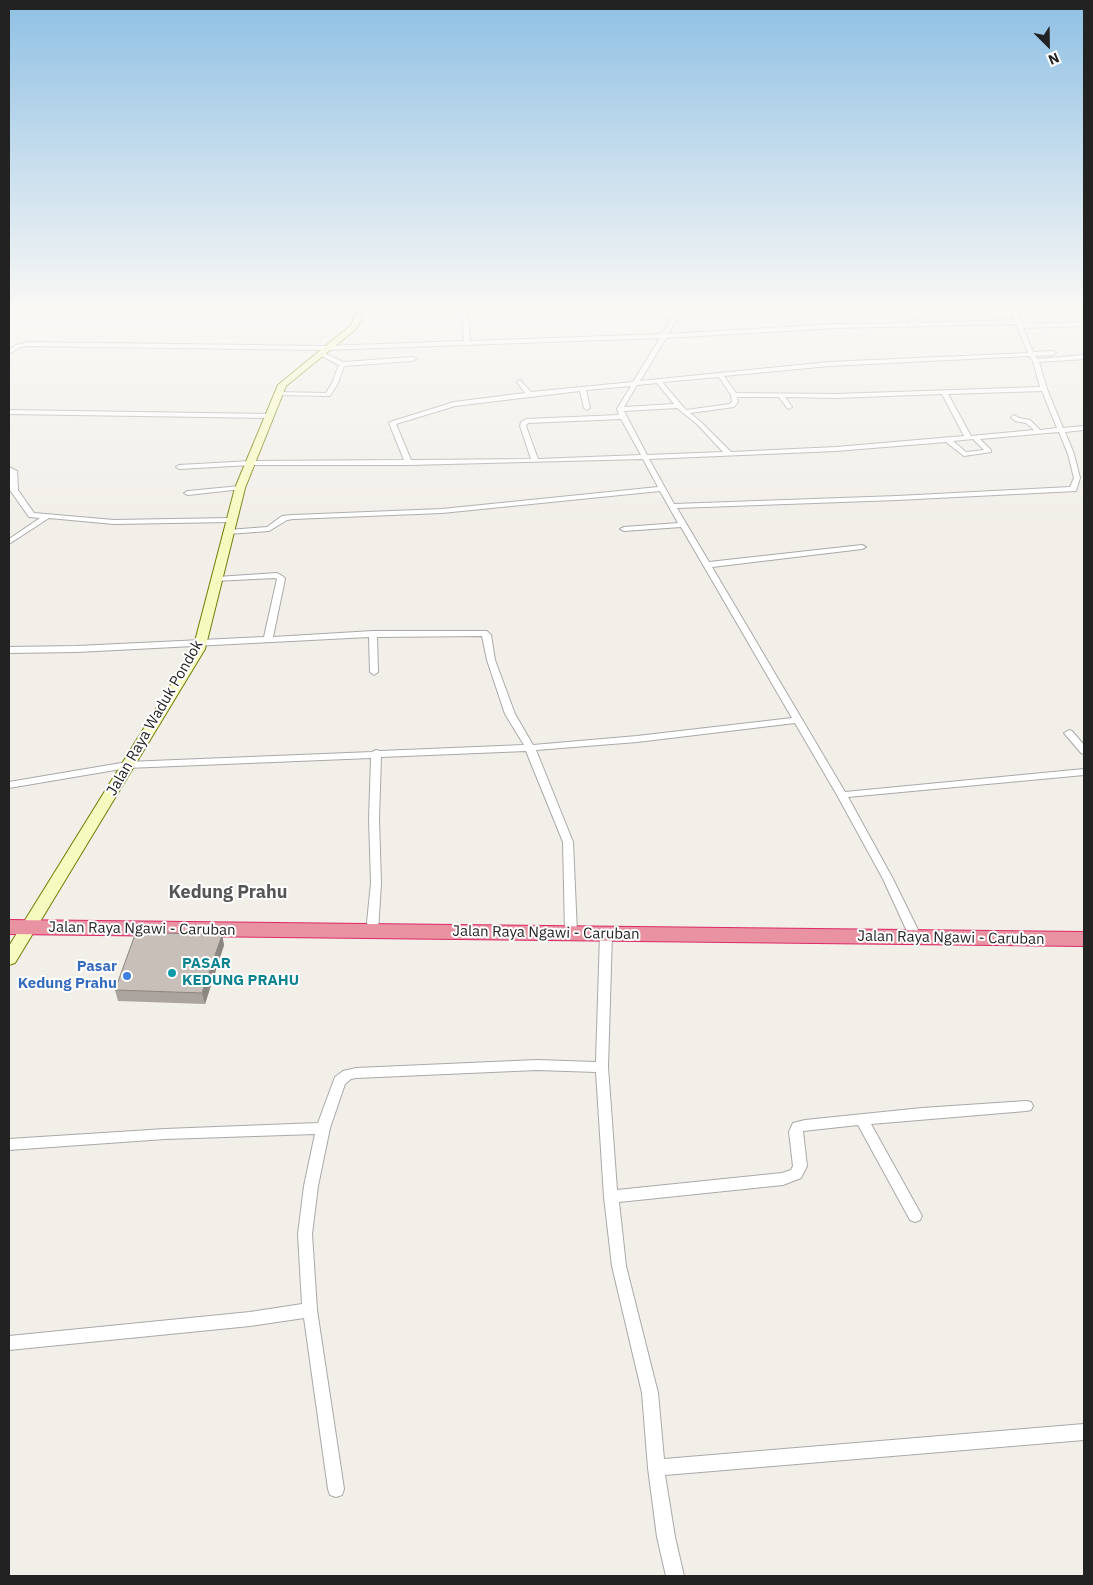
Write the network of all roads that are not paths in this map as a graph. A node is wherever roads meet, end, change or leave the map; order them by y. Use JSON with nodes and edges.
{"nodes":[{"id":1,"x":285,"y":381,"type":"edge"},
{"id":2,"x":334,"y":381,"type":"edge"},
{"id":3,"x":636,"y":381,"type":"edge"},
{"id":4,"x":666,"y":381,"type":"edge"},
{"id":5,"x":724,"y":381,"type":"edge"},
{"id":6,"x":1042,"y":381,"type":"edge"},
{"id":7,"x":520,"y":382,"type":"dead end"},
{"id":8,"x":658,"y":382,"type":"junction"},
{"id":9,"x":634,"y":384,"type":"junction"},
{"id":10,"x":584,"y":389,"type":"junction"},
{"id":11,"x":1044,"y":389,"type":"junction"},
{"id":12,"x":944,"y":393,"type":"junction"},
{"id":13,"x":277,"y":394,"type":"junction"},
{"id":14,"x":529,"y":394,"type":"junction"},
{"id":15,"x":780,"y":395,"type":"junction"},
{"id":16,"x":734,"y":396,"type":"junction"},
{"id":17,"x":789,"y":407,"type":"dead end"},
{"id":18,"x":587,"y":408,"type":"dead end"},
{"id":19,"x":620,"y":409,"type":"junction"},
{"id":20,"x":682,"y":409,"type":"junction"},
{"id":21,"x":9,"y":412,"type":"edge"},
{"id":22,"x":269,"y":416,"type":"junction"},
{"id":23,"x":623,"y":417,"type":"junction"},
{"id":24,"x":1014,"y":417,"type":"dead end"},
{"id":25,"x":1084,"y":428,"type":"edge"},
{"id":26,"x":1063,"y":430,"type":"junction"},
{"id":27,"x":1038,"y":431,"type":"junction"},
{"id":28,"x":971,"y":437,"type":"junction"},
{"id":29,"x":947,"y":439,"type":"junction"},
{"id":30,"x":729,"y":454,"type":"junction"},
{"id":31,"x":645,"y":457,"type":"junction"},
{"id":32,"x":535,"y":461,"type":"junction"},
{"id":33,"x":251,"y":463,"type":"junction"},
{"id":34,"x":409,"y":463,"type":"junction"},
{"id":35,"x":179,"y":466,"type":"dead end"},
{"id":36,"x":9,"y":469,"type":"edge"},
{"id":37,"x":240,"y":488,"type":"junction"},
{"id":38,"x":663,"y":489,"type":"junction"},
{"id":39,"x":188,"y":493,"type":"dead end"},
{"id":40,"x":672,"y":506,"type":"junction"},
{"id":41,"x":48,"y":516,"type":"junction"},
{"id":42,"x":684,"y":525,"type":"junction"},
{"id":43,"x":229,"y":526,"type":"junction"},
{"id":44,"x":624,"y":529,"type":"dead end"},
{"id":45,"x":9,"y":542,"type":"edge"},
{"id":46,"x":862,"y":547,"type":"dead end"},
{"id":47,"x":707,"y":565,"type":"junction"},
{"id":48,"x":217,"y":579,"type":"junction"},
{"id":49,"x":373,"y":634,"type":"junction"},
{"id":50,"x":268,"y":640,"type":"junction"},
{"id":51,"x":201,"y":643,"type":"junction"},
{"id":52,"x":9,"y":650,"type":"edge"},
{"id":53,"x":374,"y":672,"type":"dead end"},
{"id":54,"x":799,"y":720,"type":"junction"},
{"id":55,"x":1069,"y":733,"type":"dead end"},
{"id":56,"x":530,"y":748,"type":"junction"},
{"id":57,"x":1084,"y":751,"type":"edge"},
{"id":58,"x":376,"y":753,"type":"junction"},
{"id":59,"x":127,"y":765,"type":"junction"},
{"id":60,"x":1084,"y":772,"type":"edge"},
{"id":61,"x":9,"y":786,"type":"edge"},
{"id":62,"x":842,"y":795,"type":"junction"},
{"id":63,"x":19,"y":927,"type":"edge"},
{"id":64,"x":372,"y":932,"type":"junction"},
{"id":65,"x":571,"y":933,"type":"junction"},
{"id":66,"x":606,"y":934,"type":"junction"},
{"id":67,"x":916,"y":938,"type":"junction"},
{"id":68,"x":1084,"y":939,"type":"edge"},
{"id":69,"x":9,"y":959,"type":"edge"},
{"id":70,"x":602,"y":1067,"type":"junction"},
{"id":71,"x":1026,"y":1106,"type":"dead end"},
{"id":72,"x":862,"y":1120,"type":"junction"},
{"id":73,"x":323,"y":1128,"type":"junction"},
{"id":74,"x":9,"y":1144,"type":"edge"},
{"id":75,"x":611,"y":1197,"type":"junction"},
{"id":76,"x":915,"y":1216,"type":"dead end"},
{"id":77,"x":310,"y":1310,"type":"junction"},
{"id":78,"x":9,"y":1343,"type":"edge"},
{"id":79,"x":1084,"y":1432,"type":"edge"},
{"id":80,"x":656,"y":1468,"type":"junction"},
{"id":81,"x":336,"y":1489,"type":"dead end"},
{"id":82,"x":675,"y":1576,"type":"edge"}],
"edges":[{"from":1,"to":13,"type":"street","name":"Jalan Raya Waduk Pondok"},
{"from":2,"to":13,"type":"street"},
{"from":3,"to":9,"type":"street"},
{"from":4,"to":8,"type":"street"},
{"from":5,"to":16,"type":"street"},
{"from":6,"to":11,"type":"street"},
{"from":7,"to":14,"type":"street"},
{"from":8,"to":9,"type":"street"},
{"from":8,"to":20,"type":"street"},
{"from":9,"to":10,"type":"street"},
{"from":9,"to":19,"type":"street"},
{"from":10,"to":14,"type":"street"},
{"from":10,"to":18,"type":"street"},
{"from":11,"to":12,"type":"street"},
{"from":11,"to":26,"type":"street"},
{"from":12,"to":15,"type":"street"},
{"from":12,"to":28,"type":"street"},
{"from":13,"to":22,"type":"street","name":"Jalan Raya Waduk Pondok"},
{"from":14,"to":34,"type":"street"},
{"from":15,"to":16,"type":"street"},
{"from":15,"to":17,"type":"street"},
{"from":16,"to":20,"type":"street"},
{"from":19,"to":20,"type":"street"},
{"from":19,"to":23,"type":"street"},
{"from":20,"to":30,"type":"street"},
{"from":21,"to":22,"type":"street"},
{"from":22,"to":33,"type":"street","name":"Jalan Raya Waduk Pondok"},
{"from":23,"to":31,"type":"street"},
{"from":23,"to":32,"type":"street"},
{"from":24,"to":27,"type":"street"},
{"from":25,"to":26,"type":"street"},
{"from":26,"to":27,"type":"street"},
{"from":26,"to":40,"type":"street"},
{"from":27,"to":28,"type":"street"},
{"from":28,"to":29,"type":"street"},
{"from":28,"to":29,"type":"street"},
{"from":29,"to":30,"type":"street"},
{"from":30,"to":31,"type":"street"},
{"from":31,"to":32,"type":"street"},
{"from":31,"to":38,"type":"street"},
{"from":32,"to":34,"type":"street"},
{"from":33,"to":34,"type":"street"},
{"from":33,"to":35,"type":"street"},
{"from":33,"to":37,"type":"street","name":"Jalan Raya Waduk Pondok"},
{"from":36,"to":41,"type":"street"},
{"from":37,"to":39,"type":"street"},
{"from":37,"to":43,"type":"street","name":"Jalan Raya Waduk Pondok"},
{"from":38,"to":40,"type":"street"},
{"from":38,"to":43,"type":"street"},
{"from":40,"to":42,"type":"street"},
{"from":41,"to":43,"type":"street"},
{"from":41,"to":45,"type":"street"},
{"from":42,"to":44,"type":"street"},
{"from":42,"to":47,"type":"street"},
{"from":43,"to":48,"type":"street","name":"Jalan Raya Waduk Pondok"},
{"from":46,"to":47,"type":"street"},
{"from":47,"to":54,"type":"street"},
{"from":48,"to":50,"type":"street"},
{"from":48,"to":51,"type":"street","name":"Jalan Raya Waduk Pondok"},
{"from":49,"to":50,"type":"street"},
{"from":49,"to":53,"type":"street"},
{"from":49,"to":56,"type":"street"},
{"from":50,"to":51,"type":"street"},
{"from":51,"to":52,"type":"street"},
{"from":51,"to":59,"type":"street","name":"Jalan Raya Waduk Pondok"},
{"from":54,"to":56,"type":"street"},
{"from":54,"to":62,"type":"street"},
{"from":55,"to":57,"type":"street"},
{"from":56,"to":58,"type":"street"},
{"from":56,"to":65,"type":"street"},
{"from":58,"to":59,"type":"street"},
{"from":58,"to":64,"type":"street"},
{"from":59,"to":61,"type":"street"},
{"from":59,"to":63,"type":"street","name":"Jalan Raya Waduk Pondok"},
{"from":60,"to":62,"type":"street"},
{"from":62,"to":67,"type":"street"},
{"from":63,"to":64,"type":"highway","name":"Jalan Raya Ngawi - Caruban"},
{"from":63,"to":69,"type":"street","name":"Jalan Raya Waduk Pondok"},
{"from":64,"to":65,"type":"highway","name":"Jalan Raya Ngawi - Caruban"},
{"from":65,"to":66,"type":"highway","name":"Jalan Raya Ngawi - Caruban"},
{"from":66,"to":67,"type":"highway","name":"Jalan Raya Ngawi - Caruban"},
{"from":66,"to":70,"type":"street"},
{"from":67,"to":68,"type":"highway","name":"Jalan Raya Ngawi - Caruban"},
{"from":70,"to":73,"type":"street"},
{"from":70,"to":75,"type":"street"},
{"from":71,"to":72,"type":"street"},
{"from":72,"to":75,"type":"street"},
{"from":72,"to":76,"type":"street"},
{"from":73,"to":74,"type":"street"},
{"from":73,"to":77,"type":"street"},
{"from":75,"to":80,"type":"street"},
{"from":77,"to":78,"type":"street"},
{"from":77,"to":81,"type":"street"},
{"from":79,"to":80,"type":"street"},
{"from":80,"to":82,"type":"street"}]}
